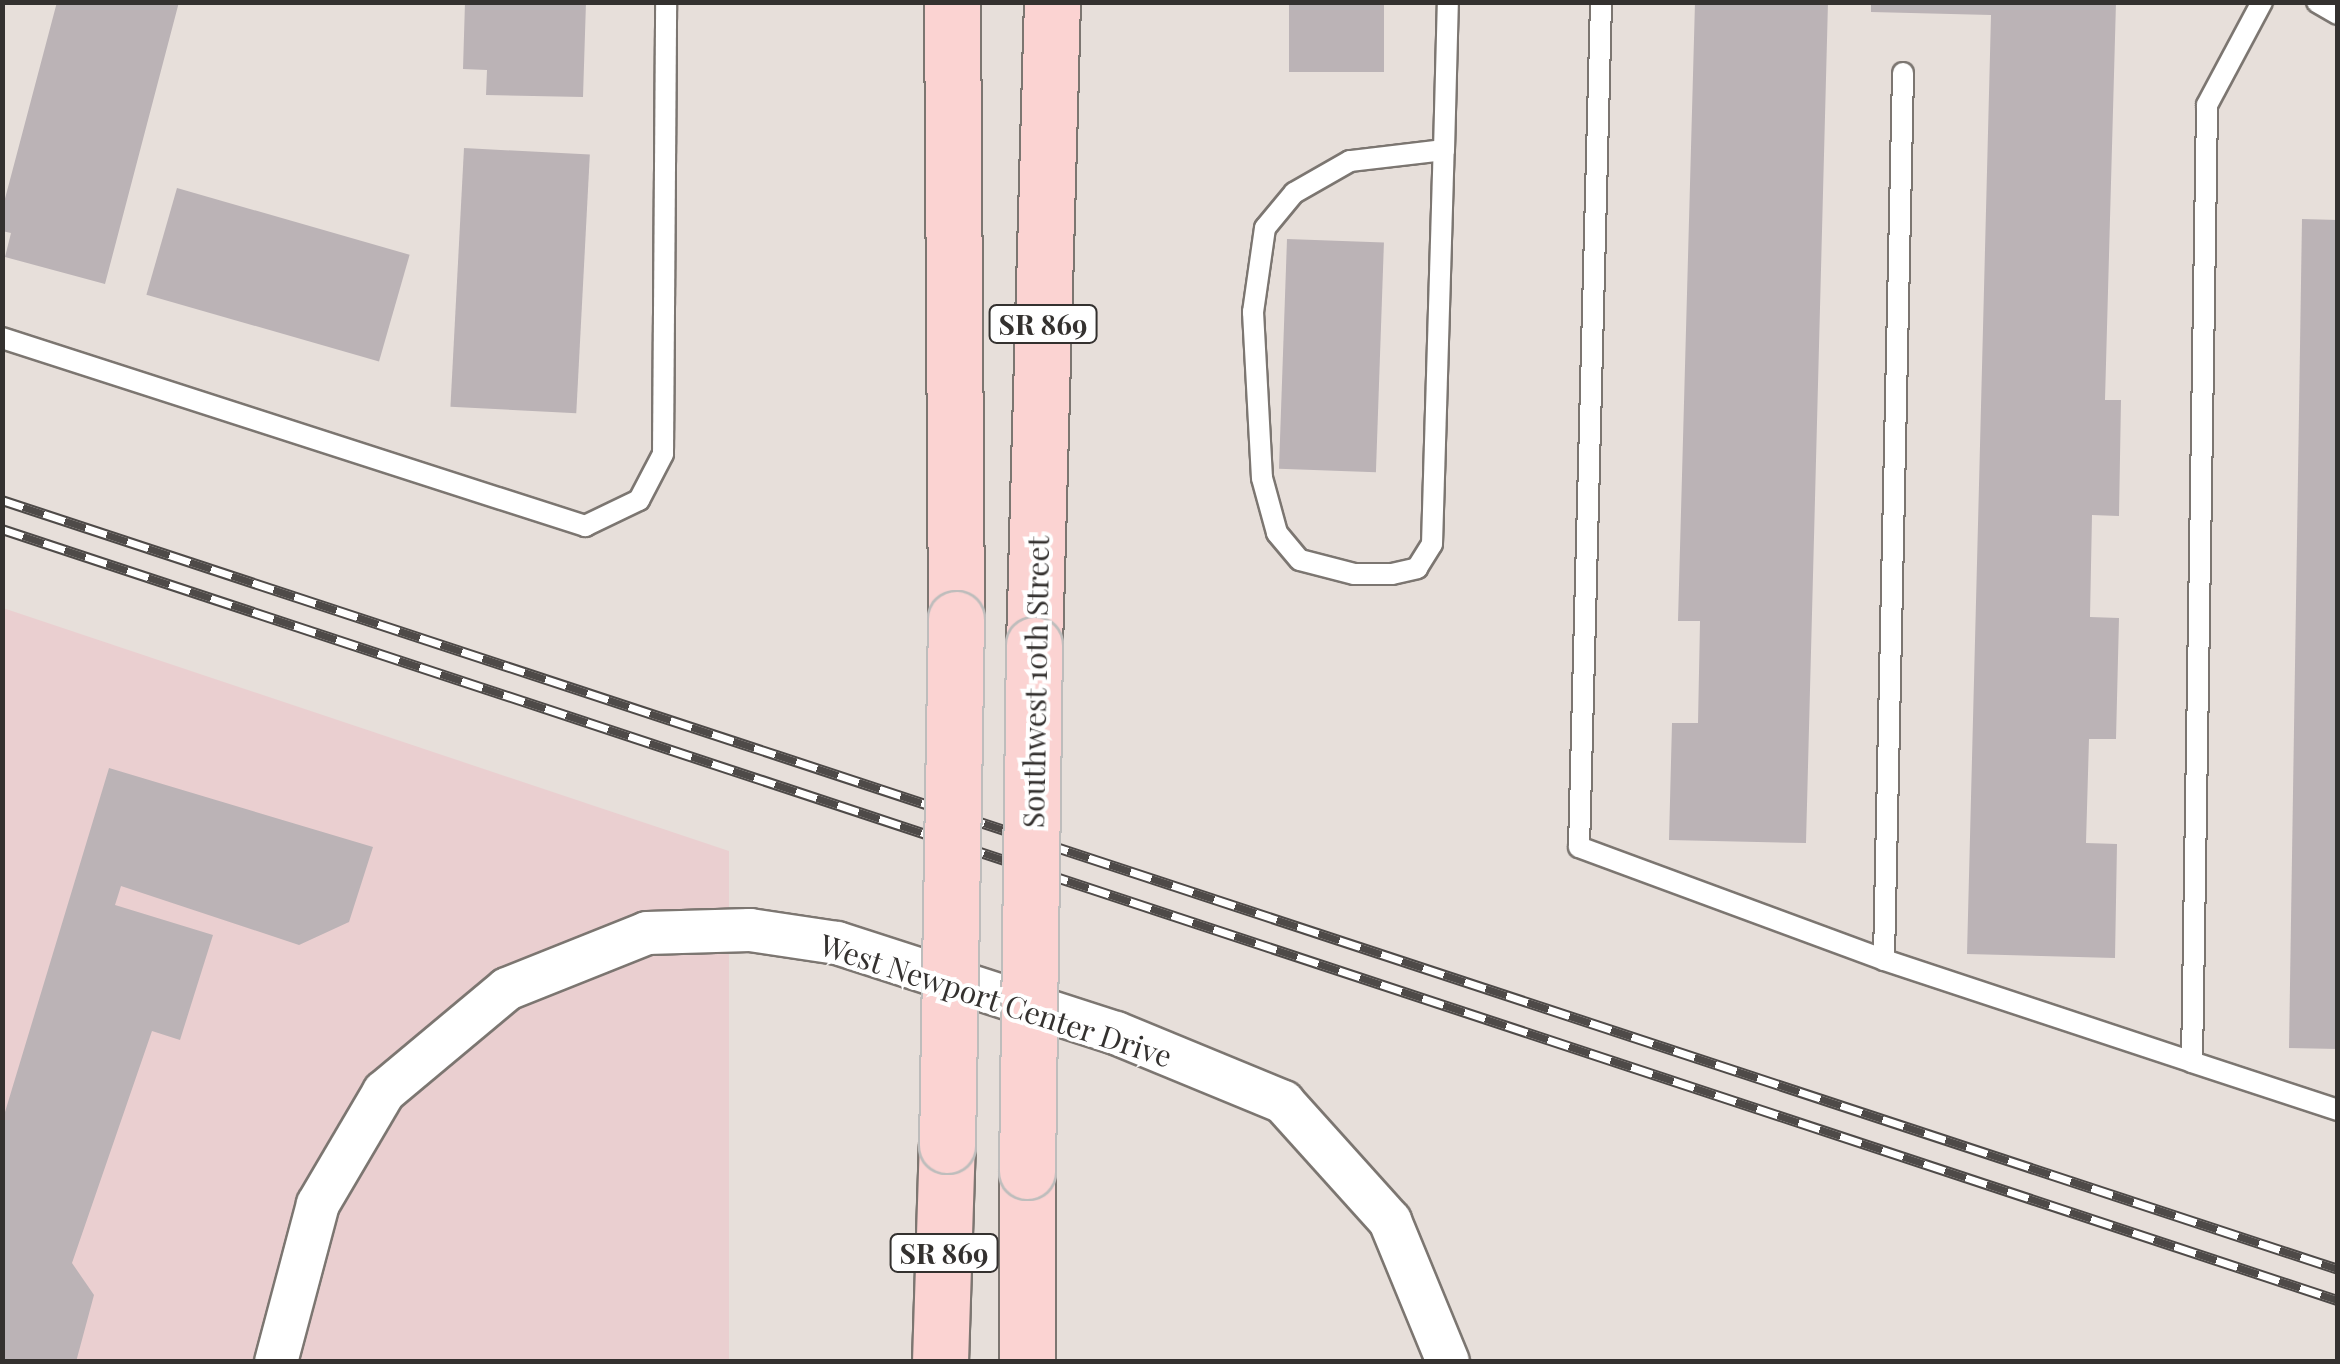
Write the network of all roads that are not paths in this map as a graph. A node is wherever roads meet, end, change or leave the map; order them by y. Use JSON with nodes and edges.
{"nodes":[{"id":1,"x":666,"y":2,"type":"edge"},
{"id":2,"x":952,"y":2,"type":"edge"},
{"id":3,"x":1052,"y":2,"type":"edge"},
{"id":4,"x":1448,"y":2,"type":"edge"},
{"id":5,"x":1601,"y":2,"type":"edge"},
{"id":6,"x":2262,"y":2,"type":"edge"},
{"id":7,"x":2317,"y":2,"type":"edge"},
{"id":8,"x":2338,"y":14,"type":"edge"},
{"id":9,"x":1903,"y":74,"type":"dead end"},
{"id":10,"x":1444,"y":150,"type":"junction"},
{"id":11,"x":2,"y":338,"type":"edge"},
{"id":12,"x":1884,"y":960,"type":"junction"},
{"id":13,"x":2192,"y":1062,"type":"junction"},
{"id":14,"x":2338,"y":1110,"type":"edge"},
{"id":15,"x":276,"y":1362,"type":"edge"},
{"id":16,"x":940,"y":1362,"type":"edge"},
{"id":17,"x":1027,"y":1362,"type":"edge"},
{"id":18,"x":1448,"y":1362,"type":"edge"}],
"edges":[{"from":1,"to":11,"type":"lane"},
{"from":2,"to":16,"type":"main road","number":"SR 869","bridge":true},
{"from":3,"to":17,"type":"main road","name":"Southwest 10th Street","number":"SR 869","bridge":true},
{"from":4,"to":10,"type":"lane"},
{"from":5,"to":12,"type":"lane"},
{"from":6,"to":13,"type":"lane"},
{"from":7,"to":8,"type":"lane"},
{"from":9,"to":12,"type":"lane"},
{"from":10,"to":10,"type":"lane"},
{"from":12,"to":13,"type":"lane"},
{"from":13,"to":14,"type":"lane"},
{"from":15,"to":18,"type":"street","name":"West Newport Center Drive"}]}
